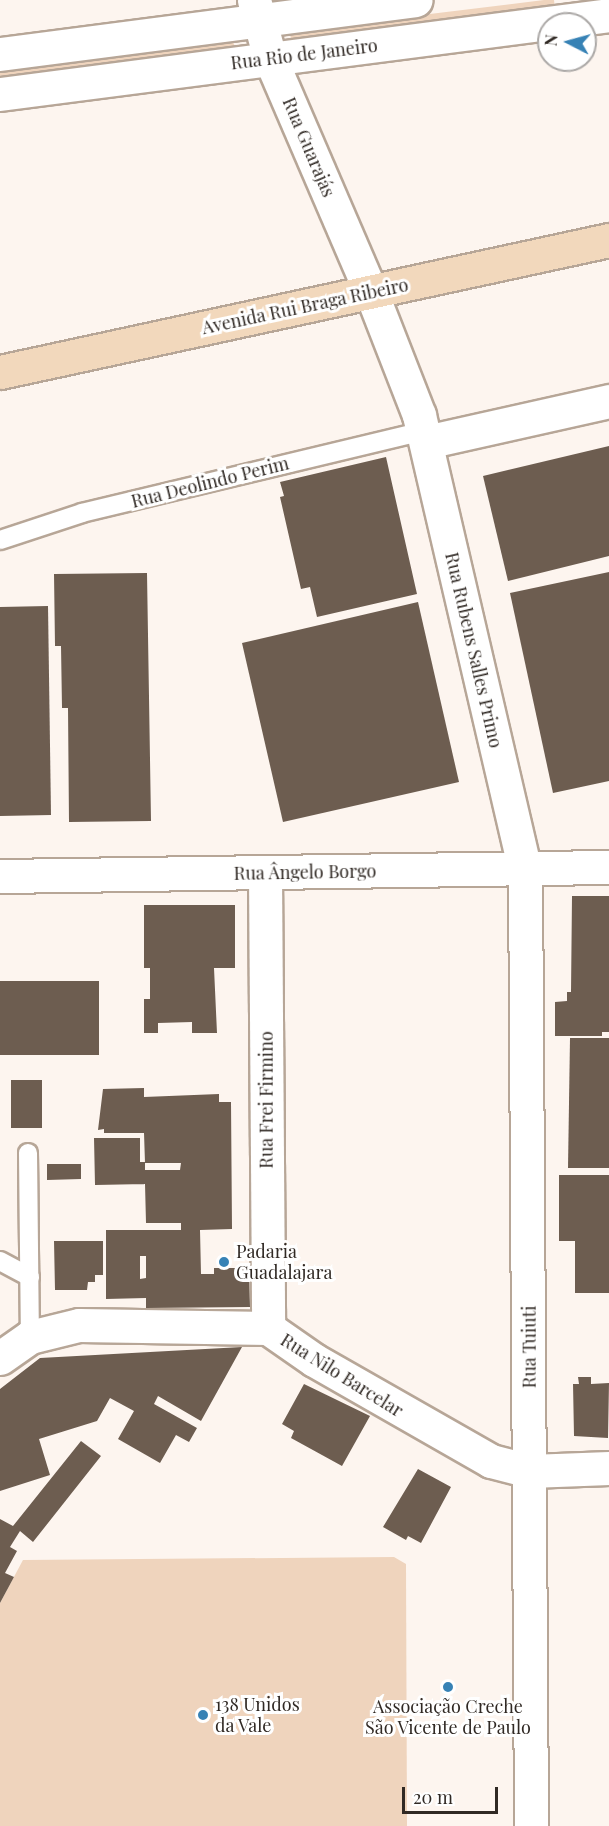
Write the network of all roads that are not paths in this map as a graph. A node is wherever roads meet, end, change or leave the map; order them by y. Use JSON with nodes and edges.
{"nodes":[{"id":1,"x":416,"y":0,"type":"edge"},
{"id":2,"x":257,"y":10,"type":"edge"},
{"id":3,"x":605,"y":10,"type":"edge"},
{"id":4,"x":0,"y":54,"type":"edge"},
{"id":5,"x":270,"y":58,"type":"junction"},
{"id":6,"x":0,"y":94,"type":"edge"},
{"id":7,"x":609,"y":240,"type":"edge"},
{"id":8,"x":371,"y":292,"type":"junction"},
{"id":9,"x":0,"y":372,"type":"edge"},
{"id":10,"x":609,"y":401,"type":"edge"},
{"id":11,"x":424,"y":436,"type":"junction"},
{"id":12,"x":0,"y":540,"type":"edge"},
{"id":13,"x":609,"y":867,"type":"edge"},
{"id":14,"x":525,"y":868,"type":"junction"},
{"id":15,"x":266,"y":872,"type":"junction"},
{"id":16,"x":0,"y":876,"type":"edge"},
{"id":17,"x":28,"y":1153,"type":"dead end"},
{"id":18,"x":0,"y":1261,"type":"edge"},
{"id":19,"x":30,"y":1277,"type":"junction"},
{"id":20,"x":268,"y":1328,"type":"junction"},
{"id":21,"x":30,"y":1337,"type":"junction"},
{"id":22,"x":0,"y":1358,"type":"edge"},
{"id":23,"x":609,"y":1468,"type":"edge"},
{"id":24,"x":530,"y":1471,"type":"junction"},
{"id":25,"x":531,"y":1826,"type":"edge"}],
"edges":[{"from":1,"to":2,"type":"street"},
{"from":2,"to":4,"type":"street"},
{"from":2,"to":5,"type":"street","name":"Rua Guarajás"},
{"from":3,"to":5,"type":"street","name":"Rua Rio de Janeiro"},
{"from":5,"to":6,"type":"street","name":"Rua Rio de Janeiro"},
{"from":5,"to":8,"type":"street","name":"Rua Guarajás"},
{"from":7,"to":8,"type":"main road","name":"Avenida Rui Braga Ribeiro"},
{"from":8,"to":9,"type":"main road","name":"Avenida Rui Braga Ribeiro"},
{"from":8,"to":11,"type":"street","name":"Rua Guarajás"},
{"from":10,"to":11,"type":"street","name":"Rua Deolindo Perim"},
{"from":11,"to":12,"type":"lane","name":"Rua Deolindo Perim"},
{"from":11,"to":14,"type":"street","name":"Rua Rubens Salles Primo"},
{"from":13,"to":14,"type":"street","name":"Rua Ângelo Borgo"},
{"from":14,"to":15,"type":"street","name":"Rua Ângelo Borgo"},
{"from":14,"to":24,"type":"street","name":"Rua Tuiuti"},
{"from":15,"to":16,"type":"street","name":"Rua Ângelo Borgo"},
{"from":15,"to":20,"type":"street","name":"Rua Frei Firmino"},
{"from":17,"to":19,"type":"lane"},
{"from":18,"to":19,"type":"lane"},
{"from":19,"to":21,"type":"lane"},
{"from":20,"to":21,"type":"street","name":"Rua Nilo Barcelar"},
{"from":20,"to":24,"type":"street","name":"Rua Nilo Barcelar"},
{"from":21,"to":22,"type":"street","name":"Rua Nilo Barcelar"},
{"from":23,"to":24,"type":"street","name":"Rua Nilo Barcelar"},
{"from":24,"to":25,"type":"street","name":"Rua Tuiuti"}]}
